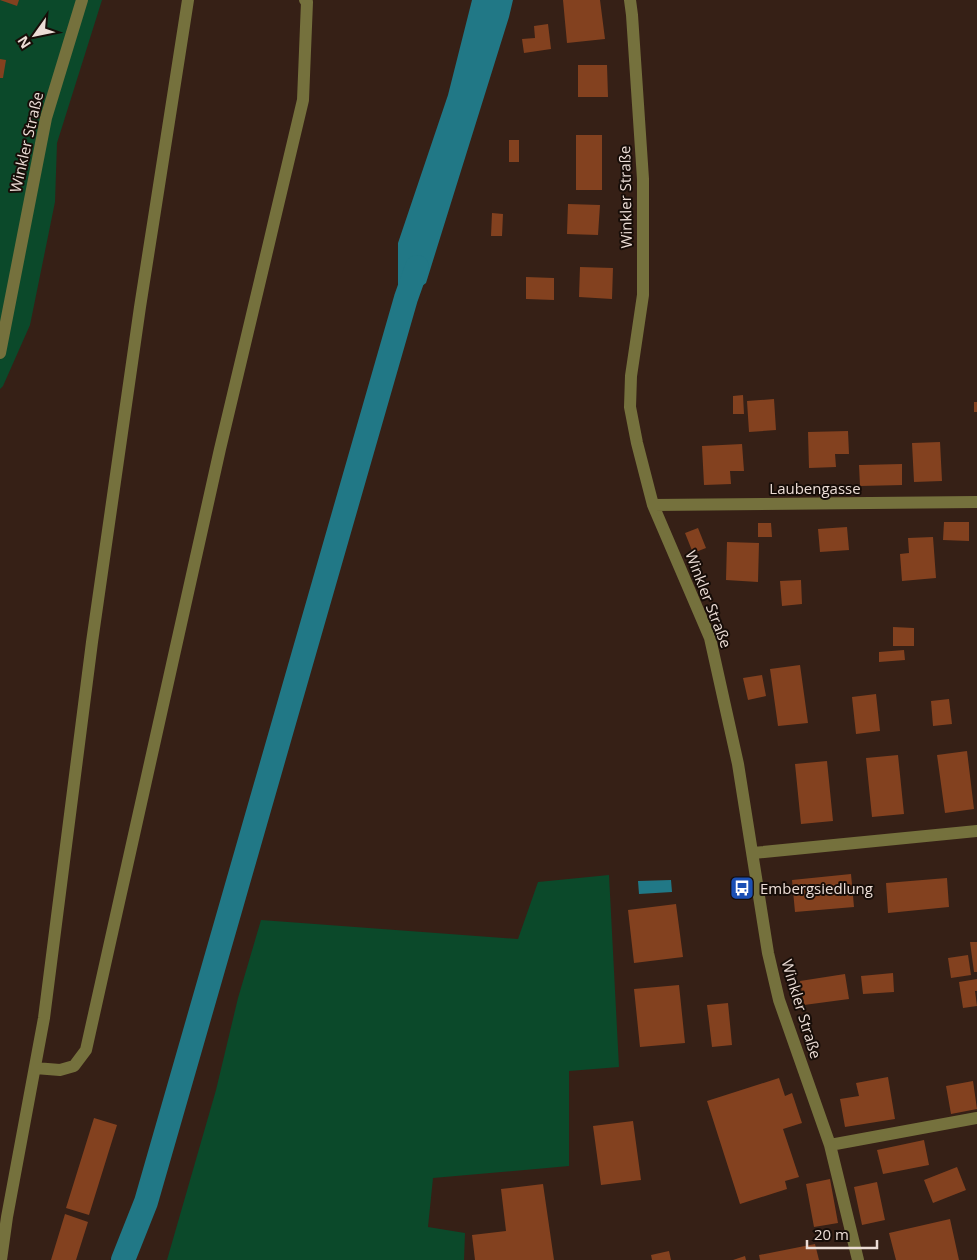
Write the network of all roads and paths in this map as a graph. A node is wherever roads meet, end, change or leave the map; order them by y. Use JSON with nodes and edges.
{"nodes":[{"id":1,"x":82,"y":0,"type":"edge"},
{"id":2,"x":188,"y":0,"type":"edge"},
{"id":3,"x":630,"y":0,"type":"edge"},
{"id":4,"x":307,"y":1,"type":"edge"},
{"id":5,"x":0,"y":352,"type":"edge"},
{"id":6,"x":977,"y":502,"type":"edge"},
{"id":7,"x":653,"y":506,"type":"junction"},
{"id":8,"x":977,"y":831,"type":"edge"},
{"id":9,"x":753,"y":853,"type":"junction"},
{"id":10,"x":35,"y":1068,"type":"junction"},
{"id":11,"x":977,"y":1118,"type":"edge"},
{"id":12,"x":830,"y":1145,"type":"junction"},
{"id":13,"x":1,"y":1260,"type":"edge"},
{"id":14,"x":858,"y":1260,"type":"edge"}],
"edges":[{"from":1,"to":5,"type":"street","name":"Winkler Straße"},
{"from":2,"to":10,"type":"street"},
{"from":3,"to":7,"type":"street","name":"Winkler Straße"},
{"from":4,"to":10,"type":"street"},
{"from":6,"to":7,"type":"street","name":"Laubengasse"},
{"from":7,"to":9,"type":"street","name":"Winkler Straße"},
{"from":8,"to":9,"type":"street"},
{"from":9,"to":12,"type":"street","name":"Winkler Straße"},
{"from":10,"to":13,"type":"street"},
{"from":11,"to":12,"type":"street"},
{"from":12,"to":14,"type":"street","name":"Winkler Straße"}]}
